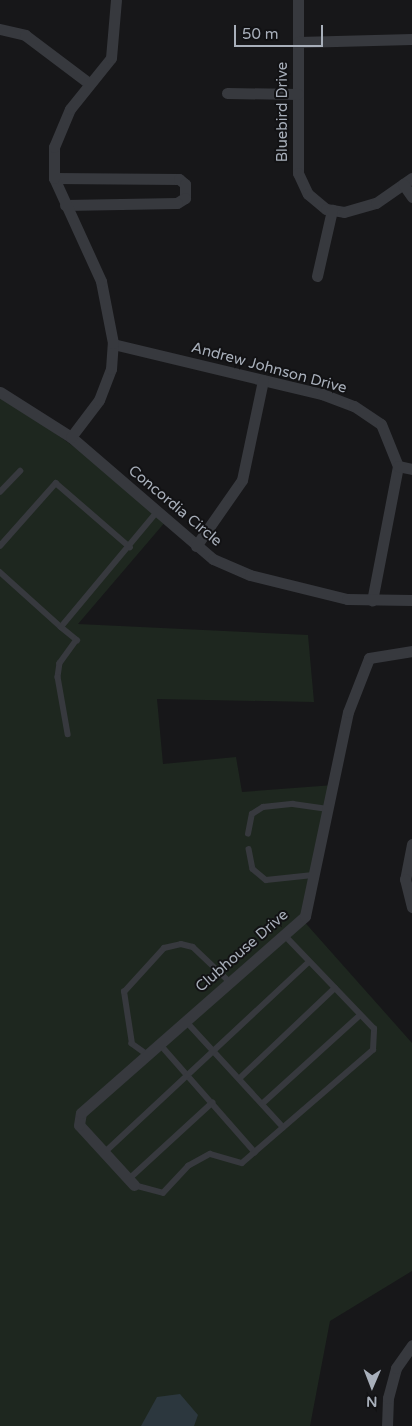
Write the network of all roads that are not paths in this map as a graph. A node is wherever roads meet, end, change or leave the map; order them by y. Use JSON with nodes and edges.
{"nodes":[{"id":1,"x":116,"y":0,"type":"edge"},
{"id":2,"x":298,"y":0,"type":"edge"},
{"id":3,"x":0,"y":29,"type":"edge"},
{"id":4,"x":412,"y":39,"type":"edge"},
{"id":5,"x":298,"y":42,"type":"junction"},
{"id":6,"x":90,"y":84,"type":"junction"},
{"id":7,"x":227,"y":94,"type":"dead end"},
{"id":8,"x":298,"y":94,"type":"junction"},
{"id":9,"x":54,"y":178,"type":"junction"},
{"id":10,"x":408,"y":181,"type":"edge"},
{"id":11,"x":412,"y":196,"type":"edge"},
{"id":12,"x":65,"y":205,"type":"junction"},
{"id":13,"x":332,"y":210,"type":"junction"},
{"id":14,"x":317,"y":276,"type":"dead end"},
{"id":15,"x":113,"y":344,"type":"junction"},
{"id":16,"x":263,"y":380,"type":"junction"},
{"id":17,"x":0,"y":392,"type":"edge"},
{"id":18,"x":71,"y":437,"type":"junction"},
{"id":19,"x":398,"y":466,"type":"junction"},
{"id":20,"x":412,"y":469,"type":"edge"},
{"id":21,"x":20,"y":471,"type":"dead end"},
{"id":22,"x":0,"y":492,"type":"edge"},
{"id":23,"x":156,"y":513,"type":"junction"},
{"id":24,"x":0,"y":546,"type":"edge"},
{"id":25,"x":196,"y":546,"type":"junction"},
{"id":26,"x":130,"y":547,"type":"junction"},
{"id":27,"x":0,"y":572,"type":"edge"},
{"id":28,"x":412,"y":600,"type":"edge"},
{"id":29,"x":372,"y":601,"type":"junction"},
{"id":30,"x":61,"y":626,"type":"junction"},
{"id":31,"x":412,"y":651,"type":"edge"},
{"id":32,"x":68,"y":734,"type":"dead end"},
{"id":33,"x":330,"y":809,"type":"junction"},
{"id":34,"x":248,"y":834,"type":"dead end"},
{"id":35,"x":412,"y":844,"type":"edge"},
{"id":36,"x":249,"y":849,"type":"dead end"},
{"id":37,"x":316,"y":874,"type":"junction"},
{"id":38,"x":412,"y":907,"type":"edge"},
{"id":39,"x":284,"y":935,"type":"junction"},
{"id":40,"x":309,"y":962,"type":"junction"},
{"id":41,"x":230,"y":982,"type":"junction"},
{"id":42,"x":335,"y":988,"type":"junction"},
{"id":43,"x":360,"y":1015,"type":"junction"},
{"id":44,"x":186,"y":1021,"type":"junction"},
{"id":45,"x":160,"y":1044,"type":"junction"},
{"id":46,"x":213,"y":1050,"type":"junction"},
{"id":47,"x":147,"y":1055,"type":"junction"},
{"id":48,"x":188,"y":1076,"type":"junction"},
{"id":49,"x":239,"y":1078,"type":"junction"},
{"id":50,"x":212,"y":1103,"type":"junction"},
{"id":51,"x":262,"y":1104,"type":"junction"},
{"id":52,"x":283,"y":1127,"type":"junction"},
{"id":53,"x":255,"y":1152,"type":"junction"},
{"id":54,"x":104,"y":1153,"type":"junction"},
{"id":55,"x":132,"y":1182,"type":"junction"},
{"id":56,"x":412,"y":1345,"type":"edge"},
{"id":57,"x":387,"y":1426,"type":"edge"}],
"edges":[{"from":1,"to":6,"type":"street"},
{"from":2,"to":5,"type":"street","name":"Bluebird Drive"},
{"from":3,"to":6,"type":"street"},
{"from":4,"to":5,"type":"street"},
{"from":5,"to":8,"type":"street","name":"Bluebird Drive"},
{"from":6,"to":9,"type":"street"},
{"from":7,"to":8,"type":"street"},
{"from":8,"to":13,"type":"street","name":"Bluebird Drive"},
{"from":9,"to":12,"type":"street"},
{"from":9,"to":12,"type":"street"},
{"from":10,"to":11,"type":"street"},
{"from":10,"to":13,"type":"street"},
{"from":12,"to":15,"type":"street"},
{"from":13,"to":14,"type":"street"},
{"from":15,"to":16,"type":"street","name":"Andrew Johnson Drive"},
{"from":15,"to":18,"type":"street"},
{"from":16,"to":19,"type":"street","name":"Andrew Johnson Drive"},
{"from":16,"to":25,"type":"street"},
{"from":17,"to":18,"type":"street","name":"Concordia Circle"},
{"from":18,"to":23,"type":"street","name":"Concordia Circle"},
{"from":19,"to":20,"type":"street"},
{"from":19,"to":29,"type":"street"},
{"from":21,"to":22,"type":"lane"},
{"from":23,"to":25,"type":"street","name":"Concordia Circle"},
{"from":23,"to":26,"type":"lane"},
{"from":24,"to":26,"type":"lane"},
{"from":25,"to":29,"type":"street","name":"Concordia Circle"},
{"from":26,"to":30,"type":"lane"},
{"from":27,"to":30,"type":"lane"},
{"from":28,"to":29,"type":"street","name":"Concordia Circle"},
{"from":30,"to":32,"type":"lane"},
{"from":31,"to":33,"type":"street","name":"Clubhouse Drive"},
{"from":33,"to":34,"type":"lane"},
{"from":33,"to":37,"type":"street","name":"Clubhouse Drive"},
{"from":35,"to":38,"type":"street"},
{"from":36,"to":37,"type":"lane"},
{"from":37,"to":39,"type":"street","name":"Clubhouse Drive"},
{"from":39,"to":40,"type":"lane"},
{"from":39,"to":41,"type":"street","name":"Clubhouse Drive"},
{"from":40,"to":42,"type":"lane"},
{"from":40,"to":46,"type":"lane"},
{"from":41,"to":44,"type":"street","name":"Clubhouse Drive"},
{"from":41,"to":47,"type":"lane"},
{"from":42,"to":43,"type":"lane"},
{"from":42,"to":49,"type":"lane"},
{"from":43,"to":51,"type":"lane"},
{"from":43,"to":52,"type":"lane"},
{"from":44,"to":45,"type":"street","name":"Clubhouse Drive"},
{"from":44,"to":46,"type":"lane"},
{"from":45,"to":47,"type":"street","name":"Clubhouse Drive"},
{"from":45,"to":48,"type":"lane"},
{"from":46,"to":48,"type":"lane"},
{"from":46,"to":49,"type":"lane"},
{"from":47,"to":54,"type":"street","name":"Clubhouse Drive"},
{"from":48,"to":50,"type":"lane"},
{"from":48,"to":54,"type":"lane"},
{"from":49,"to":51,"type":"lane"},
{"from":50,"to":53,"type":"lane"},
{"from":50,"to":55,"type":"lane"},
{"from":51,"to":52,"type":"lane"},
{"from":52,"to":53,"type":"lane"},
{"from":53,"to":55,"type":"lane"},
{"from":54,"to":55,"type":"street","name":"Clubhouse Drive"},
{"from":56,"to":57,"type":"street"}]}
